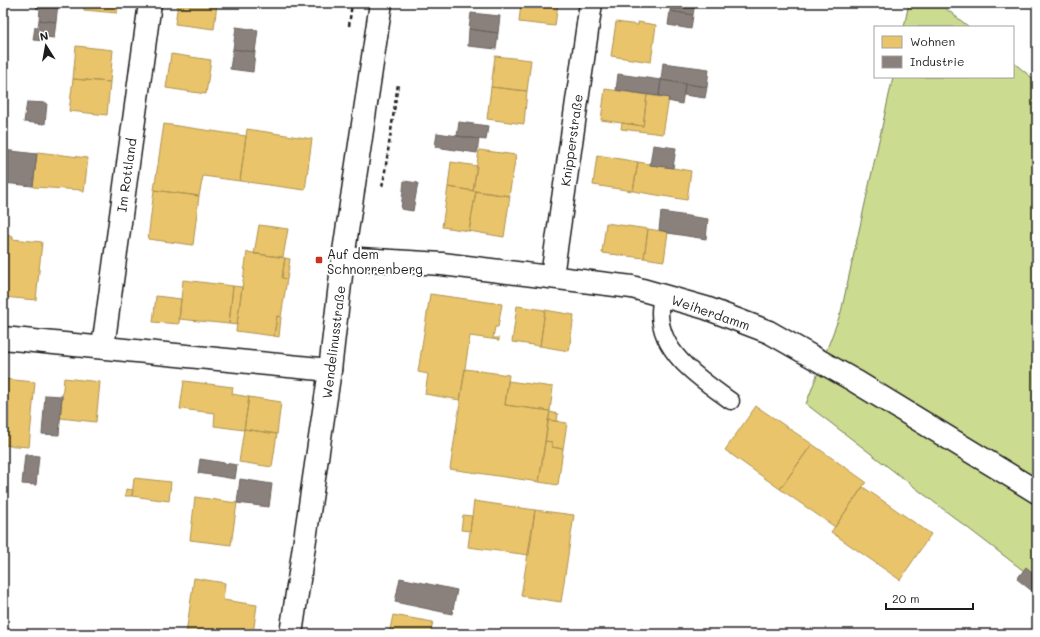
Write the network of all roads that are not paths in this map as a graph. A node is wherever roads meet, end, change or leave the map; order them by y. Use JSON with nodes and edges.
{"nodes":[{"id":1,"x":150,"y":3,"type":"edge"},
{"id":2,"x":381,"y":3,"type":"edge"},
{"id":3,"x":591,"y":3,"type":"edge"},
{"id":4,"x":343,"y":258,"type":"junction"},
{"id":5,"x":552,"y":276,"type":"junction"},
{"id":6,"x":662,"y":295,"type":"junction"},
{"id":7,"x":3,"y":338,"type":"edge"},
{"id":8,"x":103,"y":347,"type":"junction"},
{"id":9,"x":330,"y":370,"type":"junction"},
{"id":10,"x":731,"y":401,"type":"dead end"},
{"id":11,"x":1037,"y":492,"type":"edge"},
{"id":12,"x":291,"y":634,"type":"edge"}],
"edges":[{"from":1,"to":8,"type":"street","name":"Im Rottland"},
{"from":2,"to":4,"type":"street","name":"Wendelinusstraße"},
{"from":3,"to":5,"type":"street","name":"Knipperstraße"},
{"from":4,"to":5,"type":"street","name":"Weiherdamm"},
{"from":4,"to":9,"type":"street","name":"Wendelinusstraße"},
{"from":5,"to":6,"type":"street","name":"Weiherdamm"},
{"from":6,"to":10,"type":"lane"},
{"from":6,"to":11,"type":"street","name":"Weiherdamm"},
{"from":7,"to":8,"type":"street"},
{"from":8,"to":9,"type":"street"},
{"from":9,"to":12,"type":"street","name":"Wendelinusstraße"}]}
